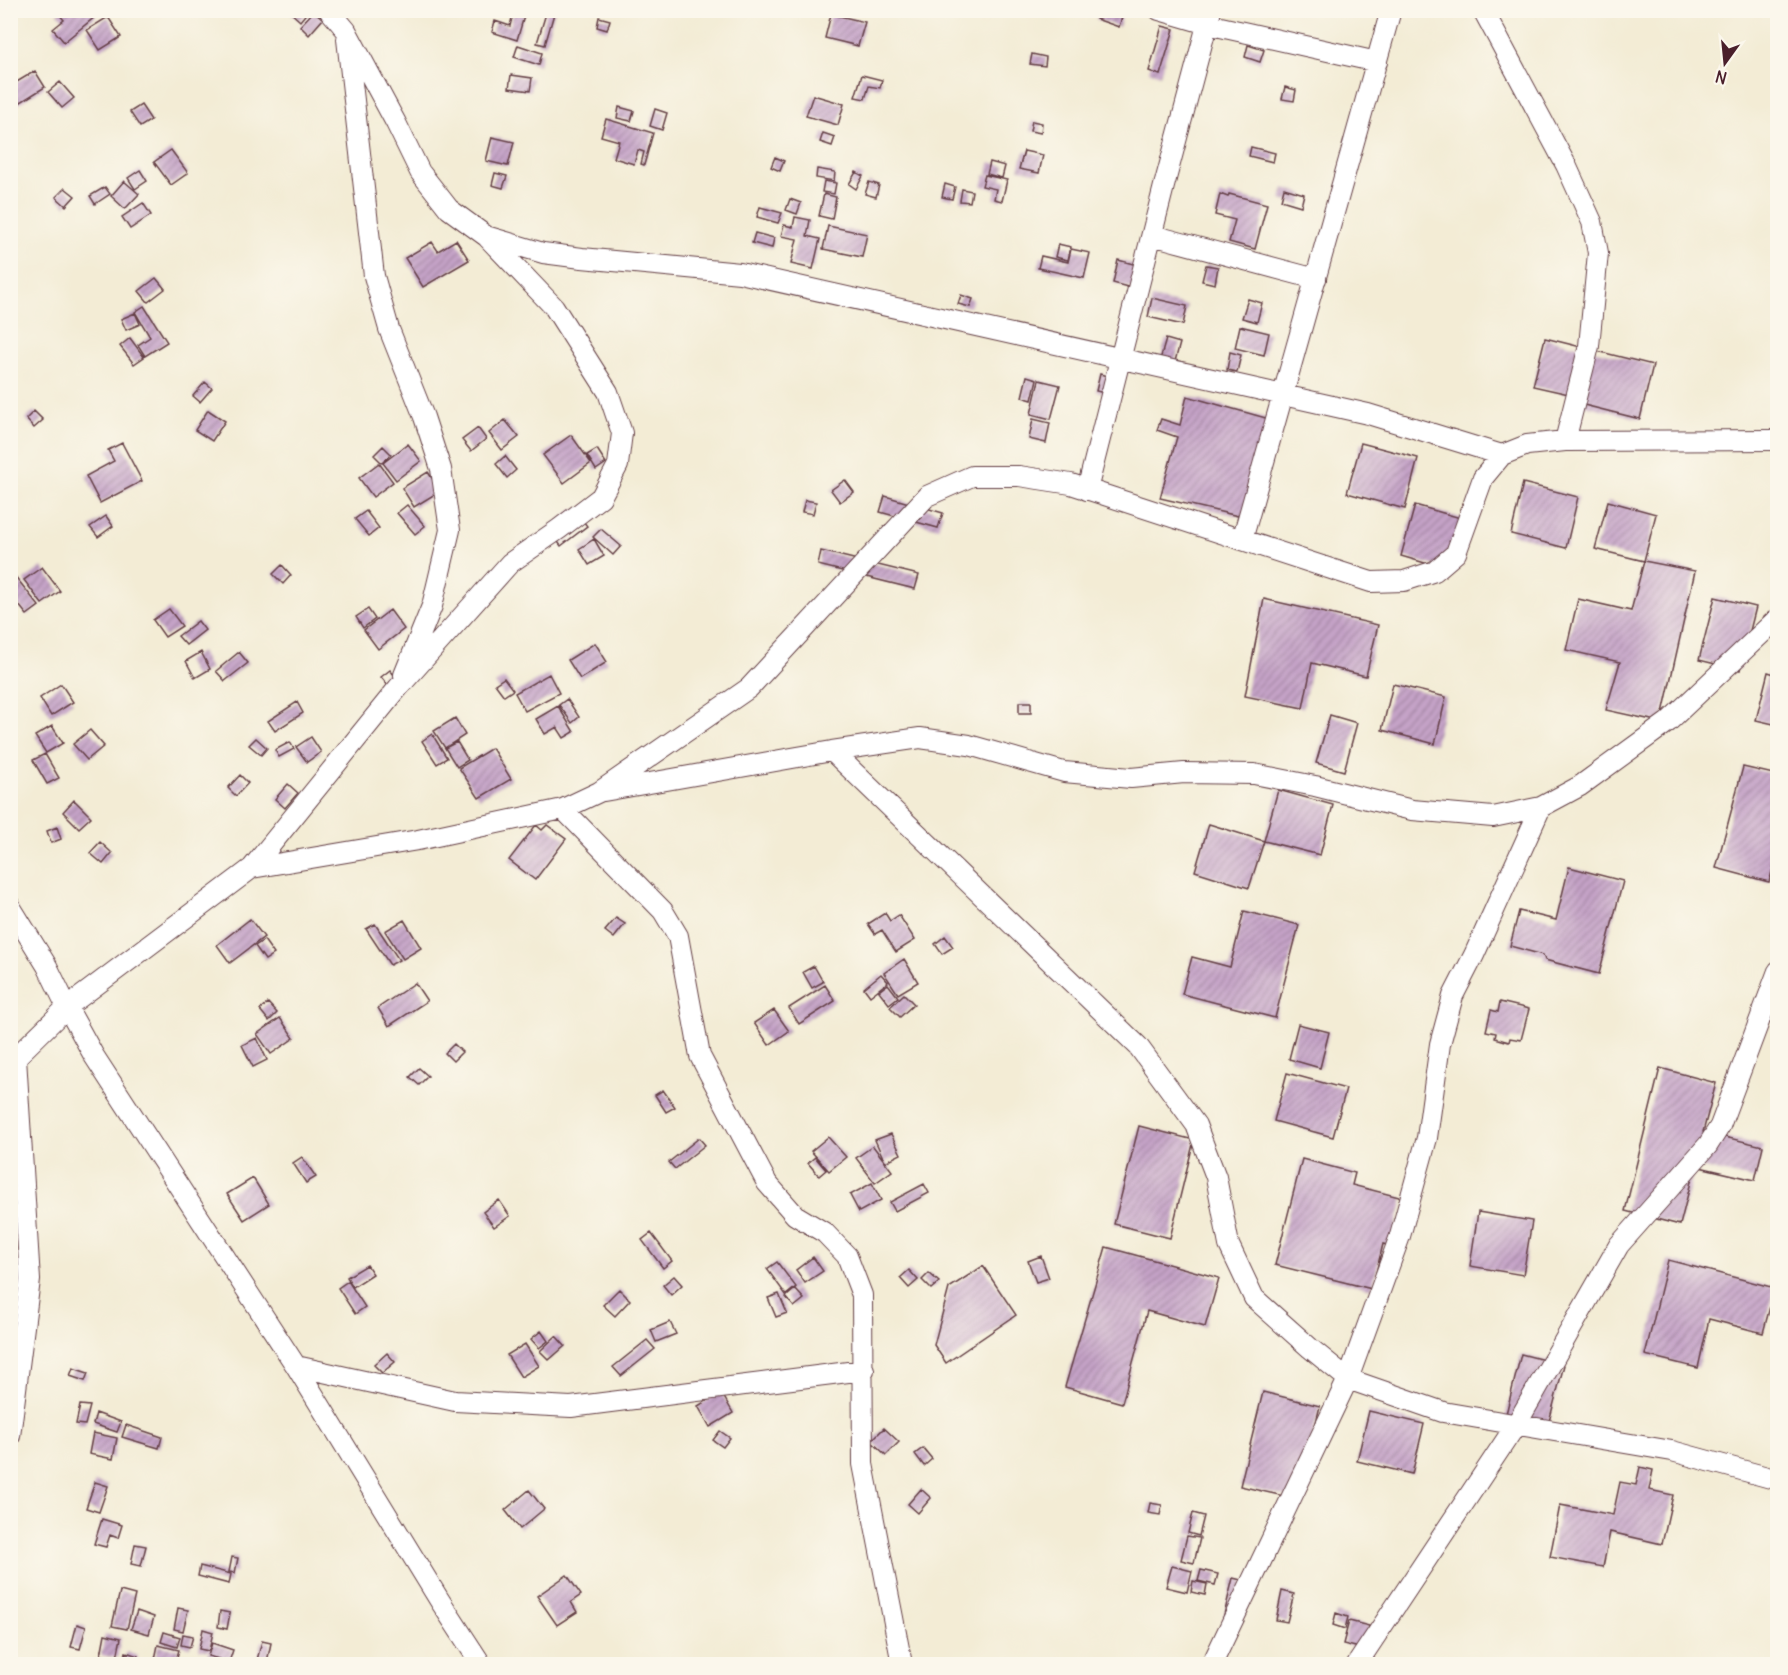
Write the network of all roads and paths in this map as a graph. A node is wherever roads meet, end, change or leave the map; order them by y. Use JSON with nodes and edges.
{"nodes":[{"id":1,"x":329,"y":10,"type":"edge"},
{"id":2,"x":1160,"y":10,"type":"edge"},
{"id":3,"x":1391,"y":10,"type":"edge"},
{"id":4,"x":1483,"y":10,"type":"edge"},
{"id":5,"x":1209,"y":17,"type":"edge"},
{"id":6,"x":346,"y":30,"type":"junction"},
{"id":7,"x":1377,"y":62,"type":"junction"},
{"id":8,"x":1152,"y":235,"type":"junction"},
{"id":9,"x":486,"y":236,"type":"junction"},
{"id":10,"x":1316,"y":279,"type":"junction"},
{"id":11,"x":1119,"y":359,"type":"junction"},
{"id":12,"x":1283,"y":396,"type":"junction"},
{"id":13,"x":1778,"y":440,"type":"edge"},
{"id":14,"x":1565,"y":441,"type":"junction"},
{"id":15,"x":1502,"y":455,"type":"junction"},
{"id":16,"x":1087,"y":490,"type":"junction"},
{"id":17,"x":1242,"y":540,"type":"junction"},
{"id":18,"x":1778,"y":618,"type":"edge"},
{"id":19,"x":398,"y":688,"type":"junction"},
{"id":20,"x":832,"y":751,"type":"junction"},
{"id":21,"x":599,"y":792,"type":"junction"},
{"id":22,"x":1541,"y":807,"type":"junction"},
{"id":23,"x":563,"y":808,"type":"junction"},
{"id":24,"x":252,"y":868,"type":"junction"},
{"id":25,"x":10,"y":906,"type":"edge"},
{"id":26,"x":1778,"y":971,"type":"edge"},
{"id":27,"x":67,"y":1007,"type":"junction"},
{"id":28,"x":13,"y":1061,"type":"edge"},
{"id":29,"x":10,"y":1264,"type":"edge"},
{"id":30,"x":30,"y":1280,"type":"junction"},
{"id":31,"x":296,"y":1366,"type":"junction"},
{"id":32,"x":864,"y":1370,"type":"junction"},
{"id":33,"x":1348,"y":1379,"type":"junction"},
{"id":34,"x":1516,"y":1425,"type":"junction"},
{"id":35,"x":10,"y":1436,"type":"edge"},
{"id":36,"x":1778,"y":1480,"type":"edge"},
{"id":37,"x":481,"y":1665,"type":"edge"},
{"id":38,"x":902,"y":1665,"type":"edge"},
{"id":39,"x":1212,"y":1665,"type":"edge"},
{"id":40,"x":1357,"y":1665,"type":"edge"}],
"edges":[{"from":1,"to":6,"type":"street"},
{"from":2,"to":5,"type":"street"},
{"from":3,"to":7,"type":"street"},
{"from":4,"to":14,"type":"street"},
{"from":5,"to":7,"type":"street"},
{"from":5,"to":8,"type":"street"},
{"from":6,"to":9,"type":"street"},
{"from":6,"to":19,"type":"street"},
{"from":7,"to":10,"type":"street"},
{"from":8,"to":10,"type":"street"},
{"from":8,"to":11,"type":"street"},
{"from":9,"to":11,"type":"street"},
{"from":9,"to":19,"type":"street"},
{"from":10,"to":12,"type":"street"},
{"from":11,"to":12,"type":"street"},
{"from":11,"to":16,"type":"street"},
{"from":12,"to":15,"type":"street"},
{"from":12,"to":17,"type":"street"},
{"from":13,"to":14,"type":"street"},
{"from":14,"to":15,"type":"street"},
{"from":15,"to":17,"type":"street"},
{"from":16,"to":17,"type":"street"},
{"from":16,"to":21,"type":"street"},
{"from":18,"to":22,"type":"street"},
{"from":19,"to":24,"type":"street"},
{"from":20,"to":21,"type":"street"},
{"from":20,"to":22,"type":"street"},
{"from":20,"to":33,"type":"street"},
{"from":21,"to":23,"type":"street"},
{"from":22,"to":33,"type":"street"},
{"from":23,"to":24,"type":"street"},
{"from":23,"to":32,"type":"street"},
{"from":24,"to":27,"type":"street"},
{"from":25,"to":27,"type":"street"},
{"from":26,"to":34,"type":"street"},
{"from":27,"to":28,"type":"street"},
{"from":27,"to":31,"type":"street"},
{"from":28,"to":30,"type":"street"},
{"from":29,"to":30,"type":"street"},
{"from":30,"to":35,"type":"street"},
{"from":31,"to":32,"type":"street"},
{"from":31,"to":37,"type":"street"},
{"from":32,"to":38,"type":"street"},
{"from":33,"to":34,"type":"street"},
{"from":33,"to":39,"type":"street"},
{"from":34,"to":36,"type":"street"},
{"from":34,"to":40,"type":"street"}]}
